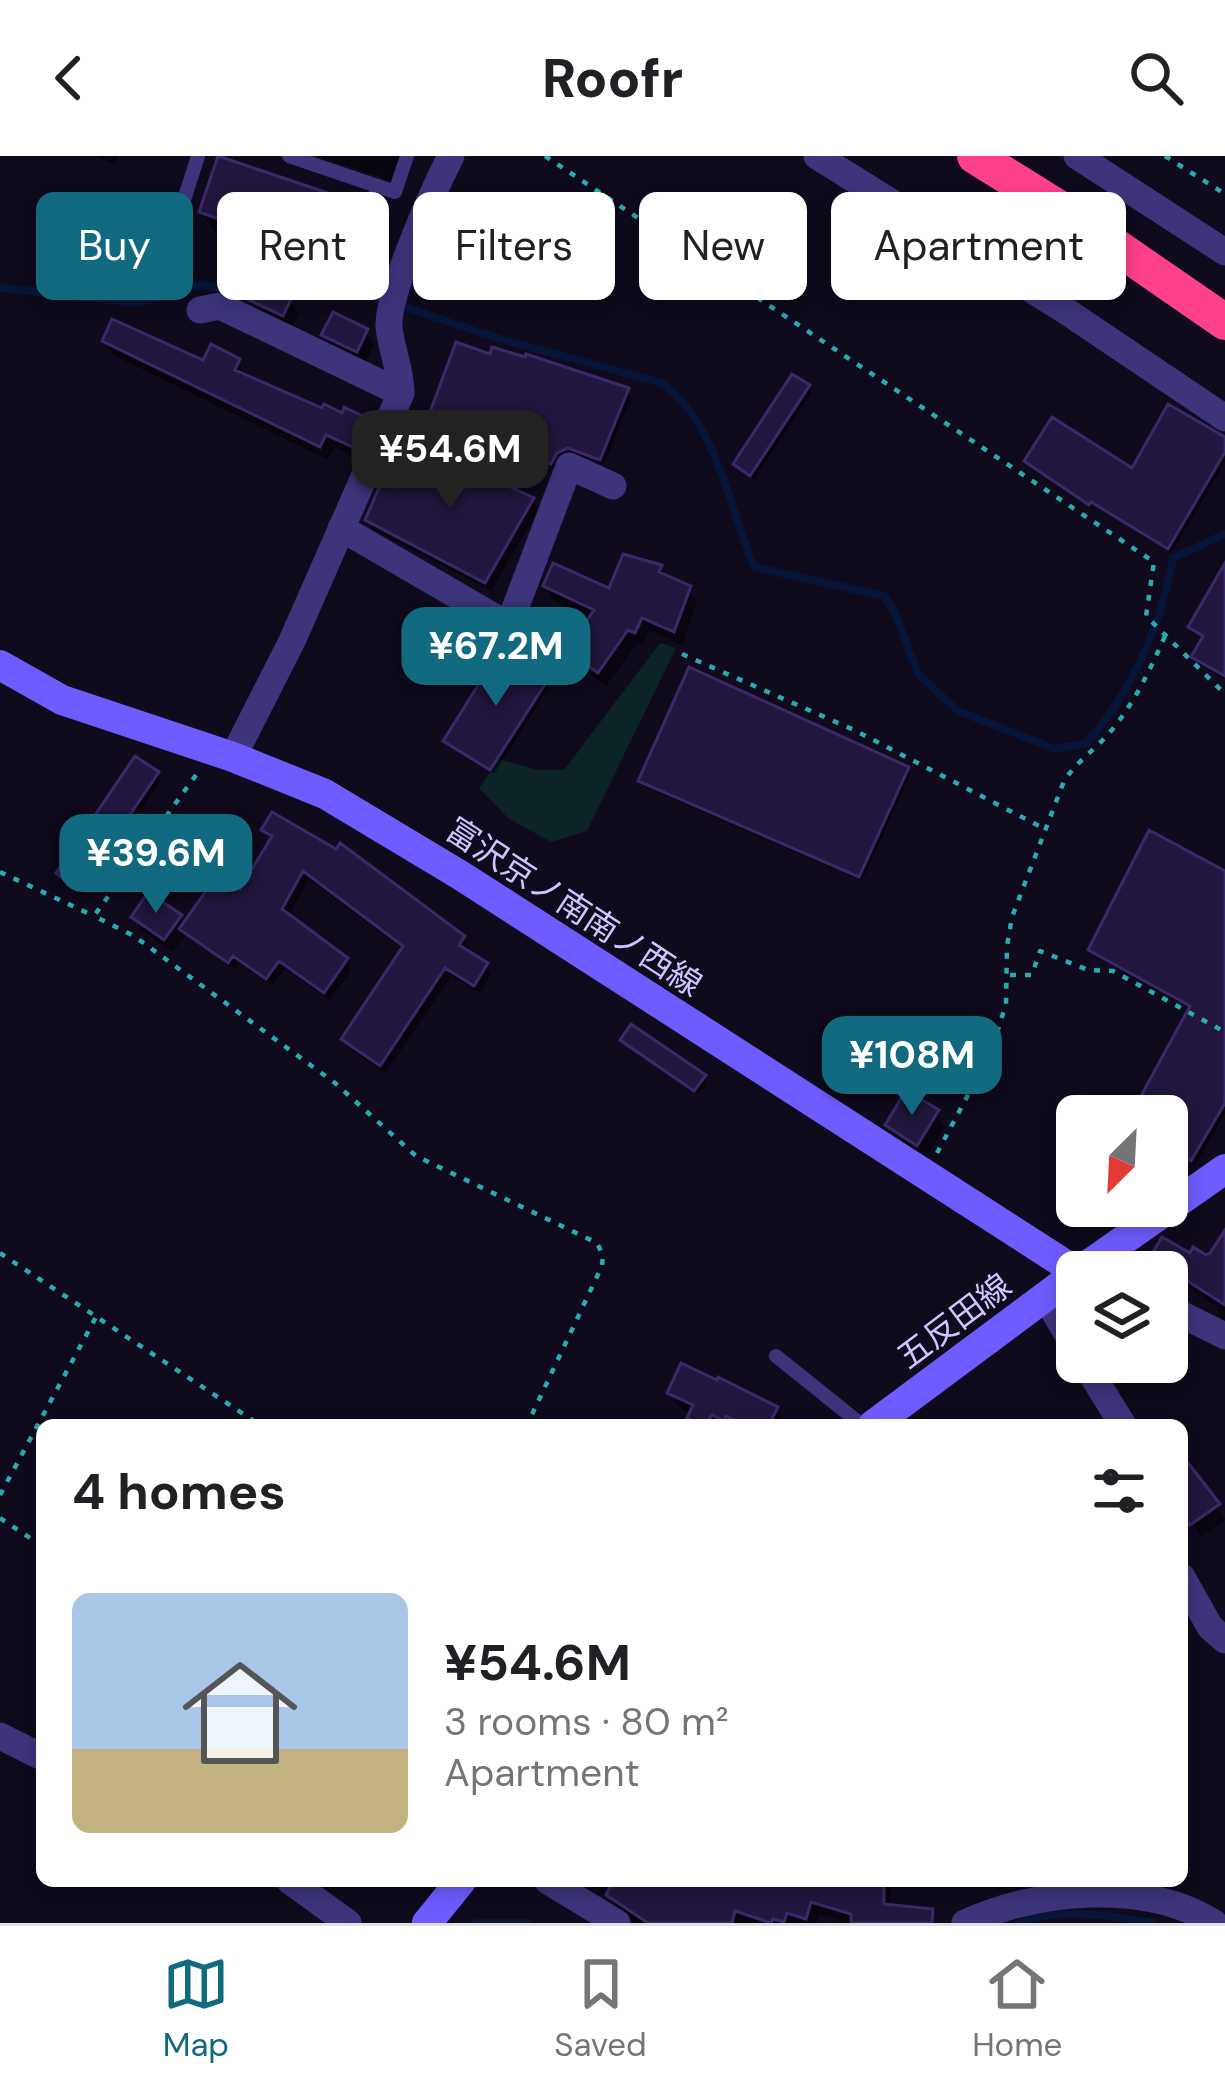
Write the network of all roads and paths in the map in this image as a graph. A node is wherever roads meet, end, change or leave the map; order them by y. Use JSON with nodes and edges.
{"nodes":[{"id":1,"x":198,"y":156,"type":"edge"},
{"id":2,"x":290,"y":156,"type":"edge"},
{"id":3,"x":407,"y":156,"type":"edge"},
{"id":4,"x":451,"y":156,"type":"edge"},
{"id":5,"x":545,"y":156,"type":"edge"},
{"id":6,"x":817,"y":156,"type":"edge"},
{"id":7,"x":975,"y":156,"type":"edge"},
{"id":8,"x":1077,"y":156,"type":"edge"},
{"id":9,"x":1165,"y":156,"type":"edge"},
{"id":10,"x":378,"y":186,"type":"junction"},
{"id":11,"x":187,"y":192,"type":"edge"},
{"id":12,"x":376,"y":192,"type":"edge"},
{"id":13,"x":1225,"y":194,"type":"edge"},
{"id":14,"x":1225,"y":252,"type":"edge"},
{"id":15,"x":200,"y":310,"type":"dead end"},
{"id":16,"x":1225,"y":322,"type":"edge"},
{"id":17,"x":401,"y":393,"type":"junction"},
{"id":18,"x":1225,"y":418,"type":"edge"},
{"id":19,"x":613,"y":486,"type":"dead end"},
{"id":20,"x":341,"y":528,"type":"junction"},
{"id":21,"x":1166,"y":635,"type":"junction"},
{"id":22,"x":682,"y":654,"type":"dead end"},
{"id":23,"x":0,"y":665,"type":"edge"},
{"id":24,"x":1225,"y":694,"type":"edge"},
{"id":25,"x":223,"y":754,"type":"junction"},
{"id":26,"x":1045,"y":830,"type":"junction"},
{"id":27,"x":0,"y":872,"type":"edge"},
{"id":28,"x":94,"y":916,"type":"junction"},
{"id":29,"x":1008,"y":975,"type":"junction"},
{"id":30,"x":1225,"y":1019,"type":"edge"},
{"id":31,"x":1222,"y":1031,"type":"edge"},
{"id":32,"x":1225,"y":1169,"type":"edge"},
{"id":33,"x":925,"y":1173,"type":"junction"},
{"id":34,"x":1111,"y":1251,"type":"edge"},
{"id":35,"x":0,"y":1253,"type":"edge"},
{"id":36,"x":1056,"y":1254,"type":"edge"},
{"id":37,"x":1056,"y":1291,"type":"edge"},
{"id":38,"x":1046,"y":1298,"type":"junction"},
{"id":39,"x":1056,"y":1315,"type":"edge"},
{"id":40,"x":96,"y":1317,"type":"junction"},
{"id":41,"x":1188,"y":1318,"type":"edge"},
{"id":42,"x":1225,"y":1336,"type":"edge"},
{"id":43,"x":776,"y":1356,"type":"dead end"},
{"id":44,"x":1097,"y":1383,"type":"edge"},
{"id":45,"x":41,"y":1419,"type":"edge"},
{"id":46,"x":251,"y":1419,"type":"edge"},
{"id":47,"x":529,"y":1419,"type":"edge"},
{"id":48,"x":855,"y":1419,"type":"edge"},
{"id":49,"x":881,"y":1419,"type":"edge"},
{"id":50,"x":1119,"y":1419,"type":"edge"},
{"id":51,"x":36,"y":1429,"type":"edge"},
{"id":52,"x":0,"y":1496,"type":"edge"},
{"id":53,"x":0,"y":1518,"type":"edge"},
{"id":54,"x":36,"y":1542,"type":"edge"},
{"id":55,"x":1188,"y":1588,"type":"edge"},
{"id":56,"x":1225,"y":1640,"type":"edge"},
{"id":57,"x":0,"y":1736,"type":"edge"},
{"id":58,"x":36,"y":1753,"type":"edge"},
{"id":59,"x":298,"y":1887,"type":"edge"},
{"id":60,"x":456,"y":1887,"type":"edge"},
{"id":61,"x":558,"y":1887,"type":"edge"},
{"id":62,"x":1216,"y":1913,"type":"edge"},
{"id":63,"x":348,"y":1923,"type":"edge"},
{"id":64,"x":427,"y":1923,"type":"edge"},
{"id":65,"x":617,"y":1923,"type":"edge"},
{"id":66,"x":965,"y":1923,"type":"edge"}],
"edges":[{"from":1,"to":11,"type":"lane"},
{"from":2,"to":10,"type":"lane"},
{"from":3,"to":10,"type":"lane"},
{"from":4,"to":17,"type":"street"},
{"from":5,"to":21,"type":"path"},
{"from":6,"to":18,"type":"street"},
{"from":7,"to":16,"type":"highway"},
{"from":8,"to":14,"type":"street"},
{"from":9,"to":13,"type":"path"},
{"from":10,"to":12,"type":"lane"},
{"from":15,"to":17,"type":"street"},
{"from":17,"to":20,"type":"street"},
{"from":19,"to":20,"type":"street"},
{"from":20,"to":25,"type":"street"},
{"from":21,"to":24,"type":"path"},
{"from":21,"to":26,"type":"path"},
{"from":22,"to":26,"type":"path"},
{"from":23,"to":25,"type":"street","name":"富沢京ノ南南ノ西線"},
{"from":25,"to":28,"type":"path"},
{"from":25,"to":33,"type":"street","name":"富沢京ノ南南ノ西線"},
{"from":26,"to":29,"type":"path"},
{"from":27,"to":28,"type":"path"},
{"from":28,"to":47,"type":"path"},
{"from":29,"to":31,"type":"path"},
{"from":29,"to":33,"type":"path"},
{"from":30,"to":31,"type":"path"},
{"from":32,"to":34,"type":"street","name":"五反田線"},
{"from":33,"to":36,"type":"street","name":"富沢京ノ南南ノ西線"},
{"from":35,"to":40,"type":"path"},
{"from":37,"to":38,"type":"street","name":"五反田線"},
{"from":38,"to":39,"type":"street"},
{"from":38,"to":49,"type":"street","name":"五反田線"},
{"from":40,"to":45,"type":"path"},
{"from":40,"to":46,"type":"path"},
{"from":41,"to":42,"type":"street"},
{"from":43,"to":48,"type":"lane"},
{"from":44,"to":50,"type":"street"},
{"from":51,"to":52,"type":"path"},
{"from":53,"to":54,"type":"path"},
{"from":55,"to":56,"type":"street"},
{"from":57,"to":58,"type":"street"},
{"from":59,"to":63,"type":"street"},
{"from":60,"to":64,"type":"street"},
{"from":61,"to":65,"type":"street"},
{"from":62,"to":66,"type":"street"}]}
